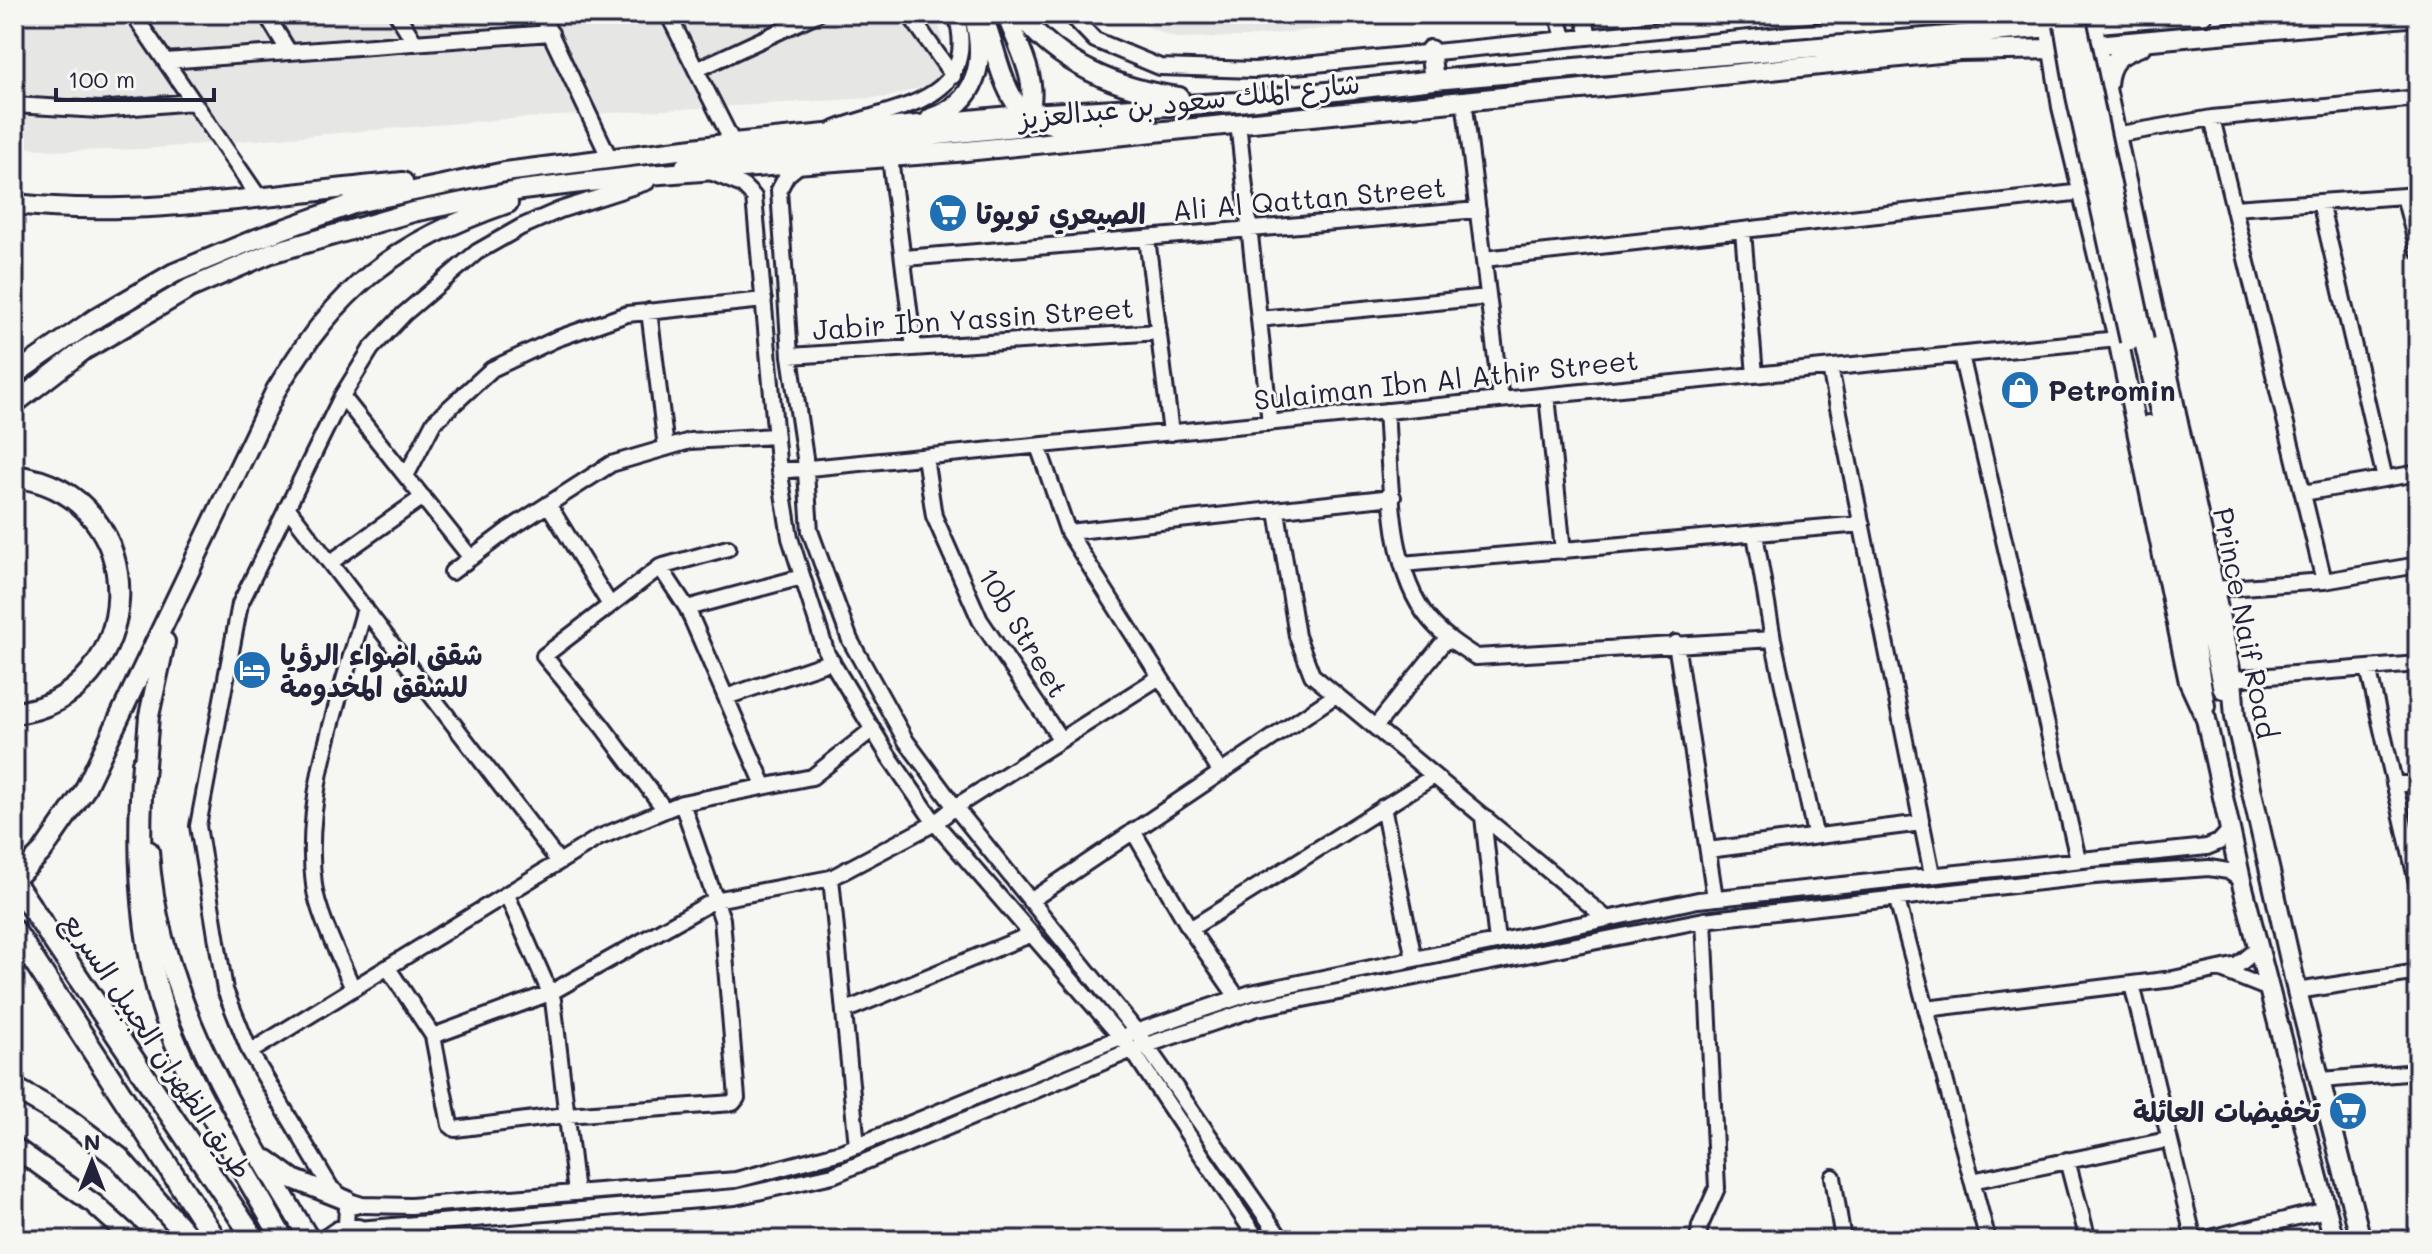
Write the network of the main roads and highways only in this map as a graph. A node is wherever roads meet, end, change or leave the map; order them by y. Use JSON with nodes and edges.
{"nodes":[{"id":1,"x":973,"y":14,"type":"edge"},
{"id":2,"x":982,"y":14,"type":"edge"},
{"id":3,"x":1006,"y":14,"type":"edge"},
{"id":4,"x":1020,"y":14,"type":"edge"},
{"id":5,"x":2014,"y":14,"type":"edge"},
{"id":6,"x":2203,"y":14,"type":"edge"},
{"id":7,"x":2086,"y":16,"type":"edge"},
{"id":8,"x":2142,"y":16,"type":"edge"},
{"id":9,"x":2418,"y":16,"type":"edge"},
{"id":10,"x":2054,"y":18,"type":"edge"},
{"id":11,"x":1993,"y":32,"type":"junction"},
{"id":12,"x":2162,"y":39,"type":"junction"},
{"id":13,"x":2095,"y":44,"type":"junction"},
{"id":14,"x":2052,"y":49,"type":"junction"},
{"id":15,"x":1430,"y":50,"type":"road end"},
{"id":16,"x":1959,"y":51,"type":"junction"},
{"id":17,"x":1434,"y":80,"type":"junction"},
{"id":18,"x":2106,"y":96,"type":"junction"},
{"id":19,"x":1238,"y":102,"type":"junction"},
{"id":20,"x":2062,"y":107,"type":"junction"},
{"id":21,"x":1029,"y":114,"type":"junction"},
{"id":22,"x":1238,"y":122,"type":"junction"},
{"id":23,"x":909,"y":125,"type":"junction"},
{"id":24,"x":505,"y":172,"type":"junction"},
{"id":25,"x":648,"y":175,"type":"junction"},
{"id":26,"x":601,"y":181,"type":"junction"},
{"id":27,"x":14,"y":204,"type":"edge"},
{"id":28,"x":2130,"y":340,"type":"junction"},
{"id":29,"x":14,"y":375,"type":"edge"},
{"id":30,"x":14,"y":404,"type":"edge"},
{"id":31,"x":14,"y":476,"type":"edge"},
{"id":32,"x":219,"y":511,"type":"junction"},
{"id":33,"x":14,"y":713,"type":"edge"},
{"id":34,"x":2235,"y":717,"type":"junction"},
{"id":35,"x":143,"y":763,"type":"junction"},
{"id":36,"x":14,"y":881,"type":"edge"},
{"id":37,"x":14,"y":930,"type":"edge"},
{"id":38,"x":14,"y":1088,"type":"edge"},
{"id":39,"x":253,"y":1145,"type":"junction"},
{"id":40,"x":14,"y":1147,"type":"edge"},
{"id":41,"x":354,"y":1203,"type":"road end"},
{"id":42,"x":358,"y":1229,"type":"road end"},
{"id":43,"x":134,"y":1240,"type":"edge"},
{"id":44,"x":191,"y":1240,"type":"edge"},
{"id":45,"x":216,"y":1240,"type":"edge"},
{"id":46,"x":255,"y":1240,"type":"edge"},
{"id":47,"x":283,"y":1240,"type":"edge"},
{"id":48,"x":310,"y":1240,"type":"edge"},
{"id":49,"x":325,"y":1240,"type":"edge"},
{"id":50,"x":2334,"y":1240,"type":"edge"},
{"id":51,"x":2361,"y":1240,"type":"edge"}],
"edges":[{"from":1,"to":23,"type":"main road"},
{"from":2,"to":21,"type":"main road"},
{"from":3,"to":21,"type":"main road"},
{"from":4,"to":19,"type":"main road"},
{"from":5,"to":11,"type":"main road"},
{"from":6,"to":8,"type":"main road","name":"شارع الملك سعود بن عبدالعزيز"},
{"from":7,"to":8,"type":"main road","name":"شارع الملك سعود بن عبدالعزيز"},
{"from":7,"to":10,"type":"main road","name":"شارع الملك سعود بن عبدالعزيز"},
{"from":7,"to":13,"type":"main road","name":"Prince Naif Road"},
{"from":7,"to":28,"type":"main road","bridge":true},
{"from":9,"to":12,"type":"main road","name":"شارع الملك سعود بن عبدالعزيز"},
{"from":10,"to":11,"type":"main road","name":"شارع الملك سعود بن عبدالعزيز"},
{"from":10,"to":14,"type":"main road"},
{"from":10,"to":28,"type":"main road","bridge":true},
{"from":11,"to":17,"type":"main road","name":"شارع الملك سعود بن عبدالعزيز"},
{"from":12,"to":13,"type":"main road","name":"شارع الملك سعود بن عبدالعزيز"},
{"from":12,"to":18,"type":"main road"},
{"from":13,"to":14,"type":"main road","name":"شارع الملك سعود بن عبدالعزيز"},
{"from":13,"to":18,"type":"main road","name":"Prince Naif Road"},
{"from":14,"to":16,"type":"main road","name":"شارع الملك سعود بن عبدالعزيز"},
{"from":14,"to":20,"type":"main road"},
{"from":15,"to":17,"type":"main road"},
{"from":16,"to":20,"type":"main road"},
{"from":16,"to":22,"type":"main road","name":"شارع الملك سعود بن عبدالعزيز"},
{"from":17,"to":19,"type":"main road","name":"شارع الملك سعود بن عبدالعزيز"},
{"from":18,"to":34,"type":"main road","name":"Prince Naif Road"},
{"from":19,"to":21,"type":"main road","name":"شارع الملك سعود بن عبدالعزيز"},
{"from":20,"to":28,"type":"main road"},
{"from":21,"to":22,"type":"main road"},
{"from":21,"to":23,"type":"main road","name":"شارع الملك سعود بن عبدالعزيز"},
{"from":21,"to":25,"type":"main road"},
{"from":22,"to":25,"type":"main road","name":"شارع الملك سعود بن عبدالعزيز"},
{"from":23,"to":24,"type":"main road","name":"شارع الملك سعود بن عبدالعزيز"},
{"from":24,"to":27,"type":"main road"},
{"from":24,"to":29,"type":"main road","name":"شارع الملك سعود بن عبدالعزيز"},
{"from":25,"to":26,"type":"main road","name":"شارع الملك سعود بن عبدالعزيز"},
{"from":26,"to":30,"type":"main road","name":"شارع الملك سعود بن عبدالعزيز"},
{"from":26,"to":32,"type":"main road"},
{"from":28,"to":34,"type":"main road"},
{"from":28,"to":50,"type":"main road","name":"Prince Naif Road"},
{"from":31,"to":33,"type":"highway"},
{"from":32,"to":35,"type":"main road"},
{"from":32,"to":36,"type":"main road"},
{"from":34,"to":51,"type":"main road","name":"Prince Naif Road"},
{"from":35,"to":39,"type":"main road"},
{"from":35,"to":47,"type":"highway"},
{"from":36,"to":46,"type":"highway","name":"طريق الظهران الجبيل السريع"},
{"from":37,"to":45,"type":"highway","name":"طريق الظهران الجبيل السريع"},
{"from":38,"to":44,"type":"highway"},
{"from":39,"to":41,"type":"main road"},
{"from":39,"to":48,"type":"main road"},
{"from":40,"to":43,"type":"main road"},
{"from":42,"to":49,"type":"main road"}]}
